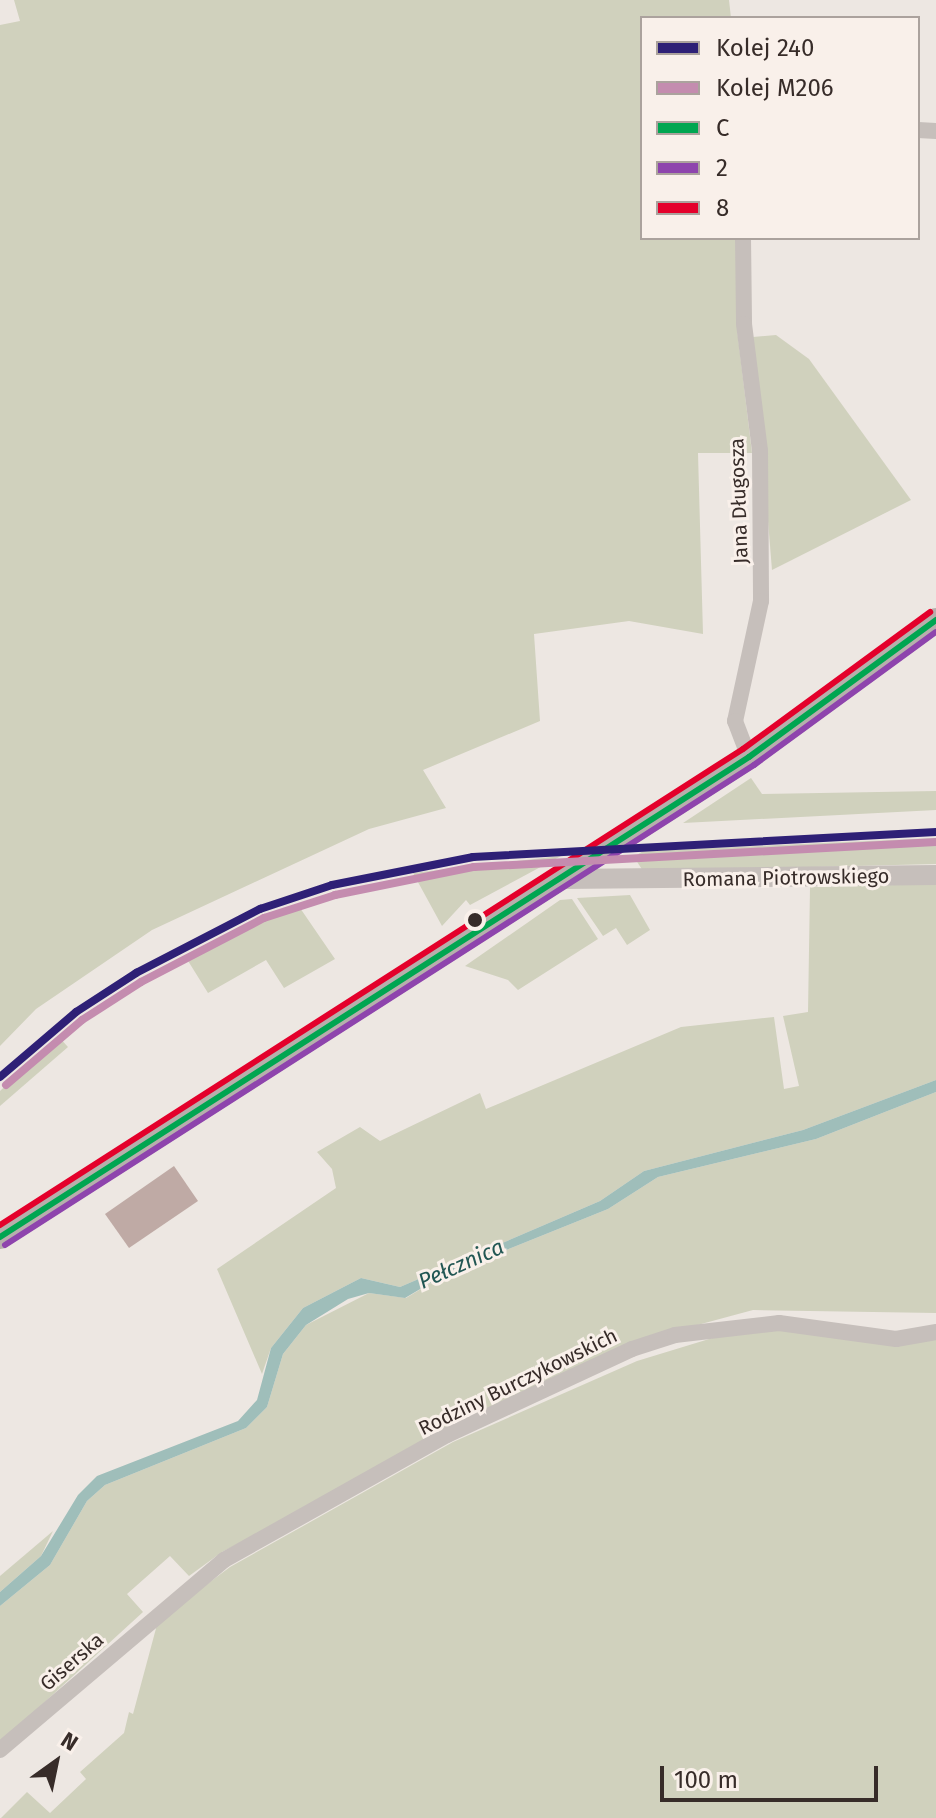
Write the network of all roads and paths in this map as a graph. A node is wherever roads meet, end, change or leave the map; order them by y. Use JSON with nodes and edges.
{"nodes":[{"id":1,"x":743,"y":240,"type":"edge"},
{"id":2,"x":936,"y":620,"type":"edge"},
{"id":3,"x":749,"y":757,"type":"junction"},
{"id":4,"x":597,"y":855,"type":"junction"},
{"id":5,"x":936,"y":875,"type":"edge"},
{"id":6,"x":562,"y":879,"type":"junction"},
{"id":7,"x":637,"y":882,"type":"junction"},
{"id":8,"x":0,"y":1237,"type":"edge"},
{"id":9,"x":931,"y":1331,"type":"edge"},
{"id":10,"x":170,"y":1604,"type":"joint"},
{"id":11,"x":0,"y":1750,"type":"edge"}],
"edges":[{"from":1,"to":3,"type":"street","name":"Jana Długosza"},
{"from":2,"to":3,"type":"main road"},
{"from":3,"to":4,"type":"main road"},
{"from":4,"to":6,"type":"main road"},
{"from":4,"to":7,"type":"street"},
{"from":5,"to":7,"type":"street","name":"Romana Piotrowskiego"},
{"from":6,"to":7,"type":"street","name":"Romana Piotrowskiego"},
{"from":6,"to":8,"type":"main road"},
{"from":9,"to":10,"type":"street","name":"Rodziny Burczykowskich"},
{"from":10,"to":11,"type":"street","name":"Giserska"}]}
